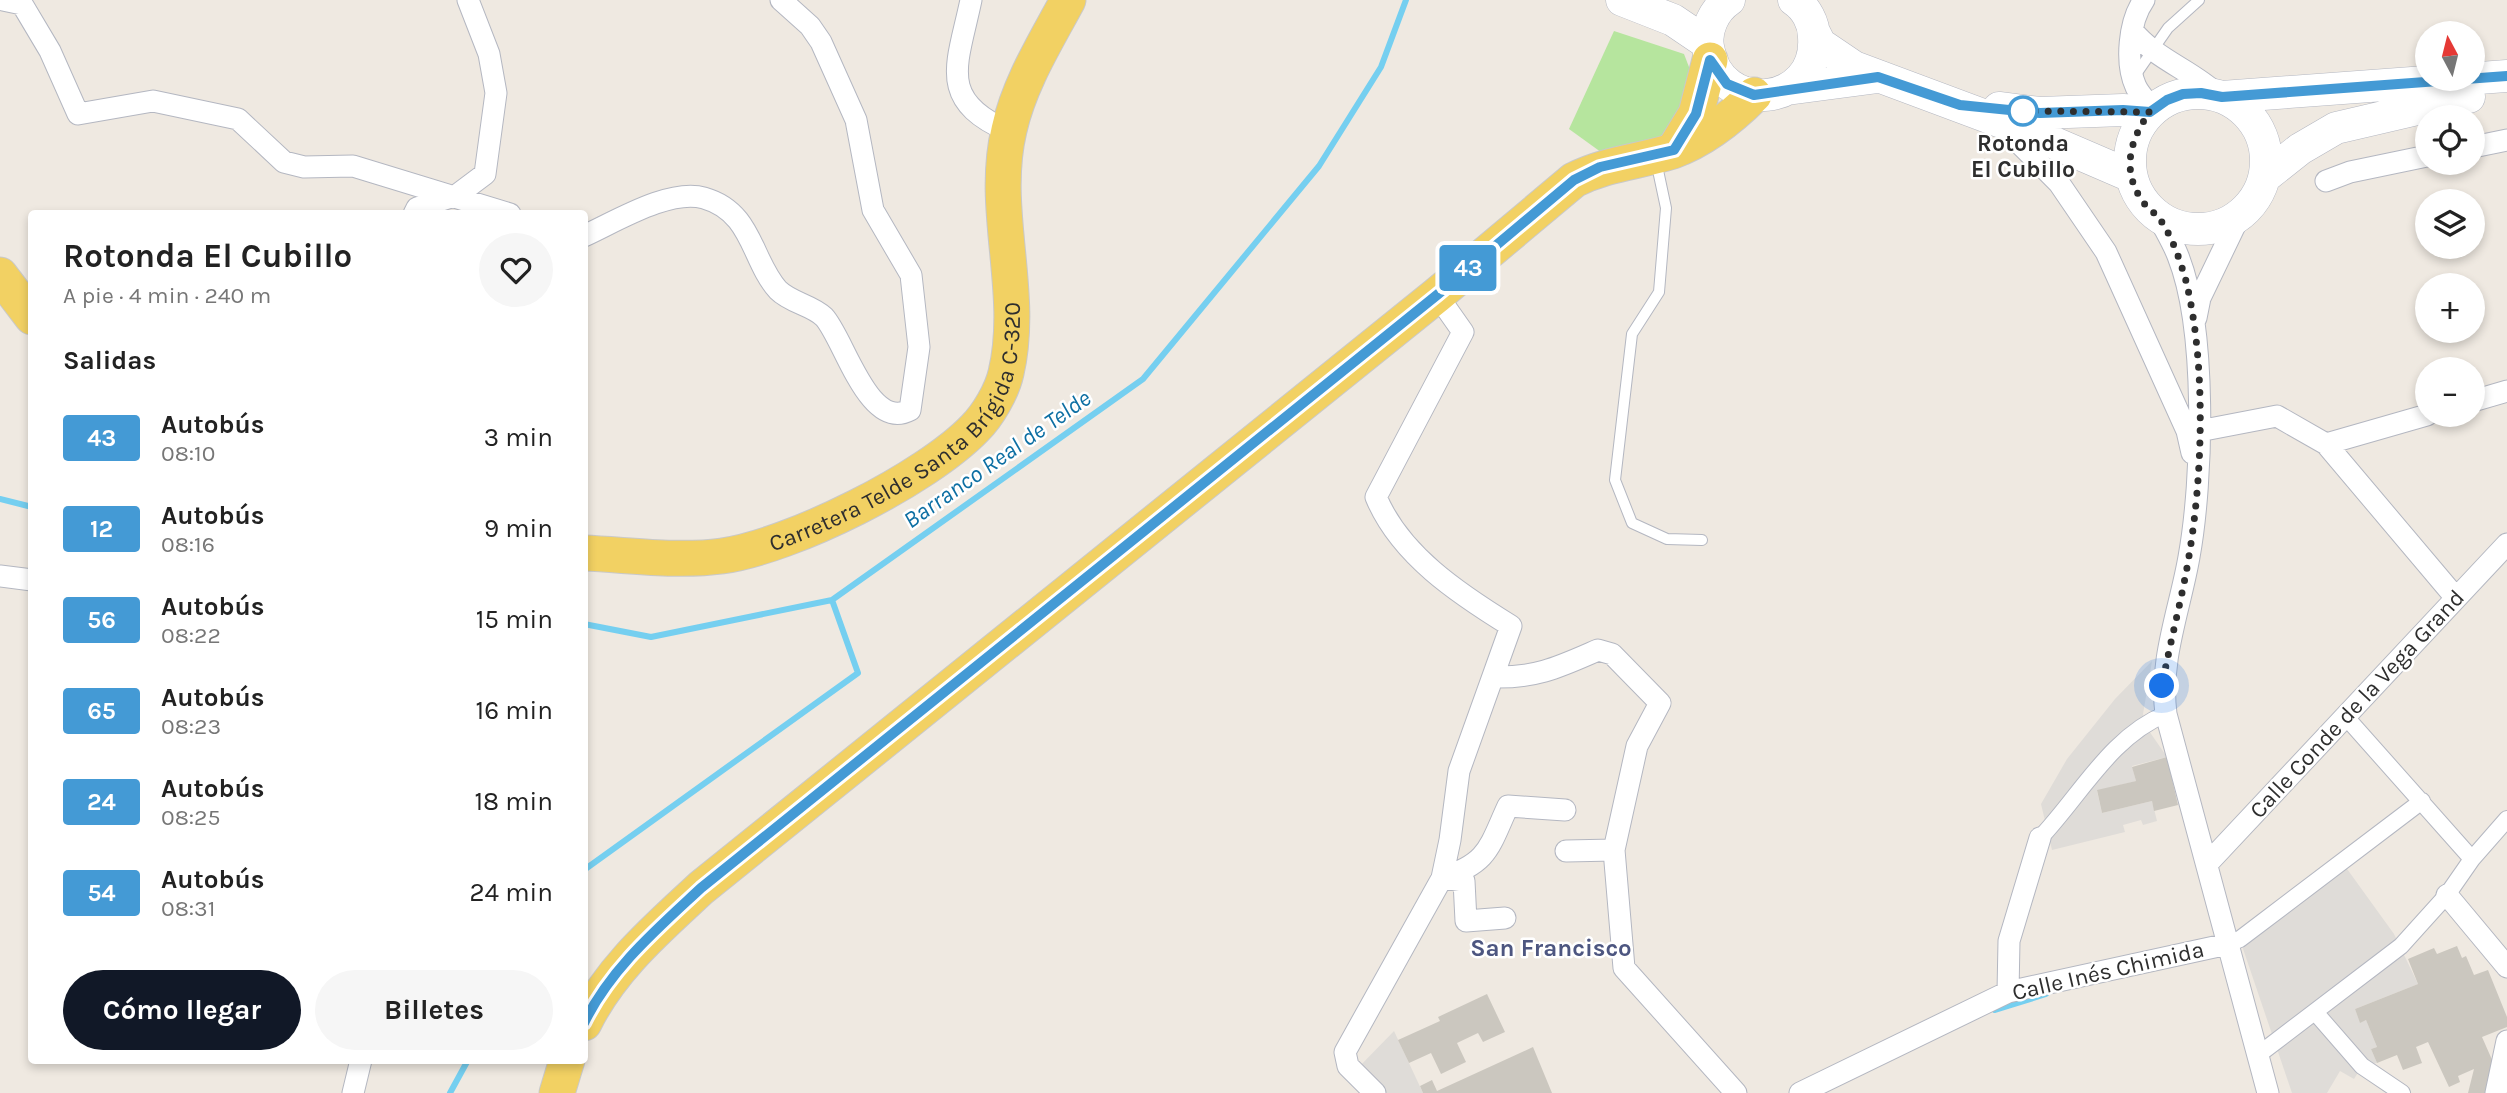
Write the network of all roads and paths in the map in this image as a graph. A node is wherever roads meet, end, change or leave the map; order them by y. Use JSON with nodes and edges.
{"nodes":[{"id":1,"x":468,"y":0,"type":"edge"},
{"id":2,"x":780,"y":0,"type":"edge"},
{"id":3,"x":971,"y":0,"type":"edge"},
{"id":4,"x":1068,"y":0,"type":"edge"},
{"id":5,"x":1794,"y":0,"type":"edge"},
{"id":6,"x":2144,"y":0,"type":"edge"},
{"id":7,"x":2199,"y":0,"type":"edge"},
{"id":8,"x":17,"y":1,"type":"edge"},
{"id":9,"x":1726,"y":2,"type":"edge"},
{"id":10,"x":1634,"y":4,"type":"edge"},
{"id":11,"x":2132,"y":30,"type":"junction"},
{"id":12,"x":1814,"y":32,"type":"junction"},
{"id":13,"x":2152,"y":50,"type":"junction"},
{"id":14,"x":1709,"y":51,"type":"junction"},
{"id":15,"x":2507,"y":76,"type":"edge"},
{"id":16,"x":1878,"y":77,"type":"junction"},
{"id":17,"x":2134,"y":77,"type":"junction"},
{"id":18,"x":2507,"y":91,"type":"edge"},
{"id":19,"x":1771,"y":92,"type":"junction"},
{"id":20,"x":2220,"y":96,"type":"junction"},
{"id":21,"x":1960,"y":105,"type":"junction"},
{"id":22,"x":2152,"y":111,"type":"junction"},
{"id":23,"x":1993,"y":119,"type":"junction"},
{"id":24,"x":1008,"y":131,"type":"junction"},
{"id":25,"x":2507,"y":140,"type":"edge"},
{"id":26,"x":2485,"y":145,"type":"edge"},
{"id":27,"x":1664,"y":153,"type":"junction"},
{"id":28,"x":2415,"y":158,"type":"edge"},
{"id":29,"x":2131,"y":176,"type":"junction"},
{"id":30,"x":2266,"y":176,"type":"junction"},
{"id":31,"x":2326,"y":181,"type":"dead end"},
{"id":32,"x":457,"y":195,"type":"junction"},
{"id":33,"x":416,"y":210,"type":"edge"},
{"id":34,"x":499,"y":210,"type":"edge"},
{"id":35,"x":2239,"y":217,"type":"junction"},
{"id":36,"x":2159,"y":218,"type":"junction"},
{"id":37,"x":588,"y":234,"type":"edge"},
{"id":38,"x":0,"y":275,"type":"edge"},
{"id":39,"x":1437,"y":295,"type":"junction"},
{"id":40,"x":28,"y":312,"type":"edge"},
{"id":41,"x":2194,"y":324,"type":"junction"},
{"id":42,"x":2507,"y":391,"type":"edge"},
{"id":43,"x":2485,"y":397,"type":"edge"},
{"id":44,"x":2415,"y":418,"type":"edge"},
{"id":45,"x":2199,"y":431,"type":"junction"},
{"id":46,"x":2326,"y":444,"type":"junction"},
{"id":47,"x":2198,"y":482,"type":"junction"},
{"id":48,"x":1702,"y":540,"type":"dead end"},
{"id":49,"x":2507,"y":544,"type":"edge"},
{"id":50,"x":588,"y":553,"type":"edge"},
{"id":51,"x":0,"y":576,"type":"edge"},
{"id":52,"x":28,"y":580,"type":"edge"},
{"id":53,"x":2456,"y":598,"type":"junction"},
{"id":54,"x":1493,"y":677,"type":"junction"},
{"id":55,"x":2166,"y":713,"type":"junction"},
{"id":56,"x":2345,"y":716,"type":"junction"},
{"id":57,"x":2421,"y":801,"type":"junction"},
{"id":58,"x":1565,"y":810,"type":"dead end"},
{"id":59,"x":2507,"y":819,"type":"edge"},
{"id":60,"x":2040,"y":838,"type":"joint"},
{"id":61,"x":1614,"y":850,"type":"junction"},
{"id":62,"x":1566,"y":851,"type":"dead end"},
{"id":63,"x":2472,"y":859,"type":"junction"},
{"id":64,"x":2208,"y":863,"type":"junction"},
{"id":65,"x":1442,"y":878,"type":"junction"},
{"id":66,"x":2447,"y":895,"type":"junction"},
{"id":67,"x":1505,"y":918,"type":"dead end"},
{"id":68,"x":2227,"y":941,"type":"junction"},
{"id":69,"x":2507,"y":967,"type":"edge"},
{"id":70,"x":2008,"y":992,"type":"junction"},
{"id":71,"x":2315,"y":1012,"type":"junction"},
{"id":72,"x":588,"y":1015,"type":"edge"},
{"id":73,"x":2506,"y":1044,"type":"edge"},
{"id":74,"x":2258,"y":1055,"type":"junction"},
{"id":75,"x":360,"y":1064,"type":"edge"},
{"id":76,"x":566,"y":1064,"type":"edge"},
{"id":77,"x":353,"y":1093,"type":"edge"},
{"id":78,"x":557,"y":1093,"type":"edge"},
{"id":79,"x":1375,"y":1093,"type":"edge"},
{"id":80,"x":1736,"y":1093,"type":"edge"},
{"id":81,"x":1800,"y":1093,"type":"edge"},
{"id":82,"x":2268,"y":1093,"type":"edge"},
{"id":83,"x":2402,"y":1093,"type":"edge"},
{"id":84,"x":2496,"y":1093,"type":"edge"}],
"edges":[{"from":1,"to":32,"type":"street"},
{"from":2,"to":37,"type":"street"},
{"from":3,"to":24,"type":"street"},
{"from":4,"to":24,"type":"main road","name":"Carretera Telde Santa Brígida C-320"},
{"from":5,"to":12,"type":"main road"},
{"from":6,"to":11,"type":"street"},
{"from":7,"to":13,"type":"lane"},
{"from":8,"to":32,"type":"street"},
{"from":9,"to":10,"type":"main road"},
{"from":9,"to":14,"type":"main road"},
{"from":10,"to":14,"type":"main road"},
{"from":11,"to":13,"type":"street"},
{"from":11,"to":17,"type":"street"},
{"from":12,"to":16,"type":"main road"},
{"from":12,"to":19,"type":"main road"},
{"from":13,"to":17,"type":"lane"},
{"from":13,"to":20,"type":"street"},
{"from":14,"to":19,"type":"main road"},
{"from":14,"to":27,"type":"main road"},
{"from":15,"to":20,"type":"main road"},
{"from":16,"to":19,"type":"main road"},
{"from":16,"to":21,"type":"main road"},
{"from":17,"to":22,"type":"street"},
{"from":18,"to":30,"type":"main road"},
{"from":19,"to":27,"type":"main road"},
{"from":20,"to":22,"type":"main road"},
{"from":20,"to":30,"type":"main road"},
{"from":21,"to":22,"type":"main road"},
{"from":21,"to":23,"type":"main road"},
{"from":22,"to":29,"type":"main road"},
{"from":23,"to":29,"type":"main road"},
{"from":23,"to":47,"type":"street"},
{"from":24,"to":50,"type":"main road","name":"Carretera Telde Santa Brígida C-320"},
{"from":25,"to":26,"type":"street"},
{"from":27,"to":39,"type":"main road"},
{"from":27,"to":48,"type":"lane"},
{"from":28,"to":31,"type":"street"},
{"from":29,"to":36,"type":"main road"},
{"from":30,"to":35,"type":"main road"},
{"from":32,"to":33,"type":"street"},
{"from":32,"to":34,"type":"street"},
{"from":35,"to":36,"type":"main road"},
{"from":35,"to":41,"type":"street"},
{"from":36,"to":41,"type":"street"},
{"from":38,"to":40,"type":"main road"},
{"from":39,"to":54,"type":"street"},
{"from":39,"to":72,"type":"main road"},
{"from":41,"to":45,"type":"street"},
{"from":42,"to":43,"type":"street"},
{"from":44,"to":46,"type":"street"},
{"from":45,"to":46,"type":"street"},
{"from":45,"to":47,"type":"street"},
{"from":46,"to":53,"type":"street"},
{"from":47,"to":55,"type":"street"},
{"from":49,"to":53,"type":"street","name":"Calle Conde de la Vega Grand"},
{"from":51,"to":52,"type":"street"},
{"from":53,"to":56,"type":"street","name":"Calle Conde de la Vega Grand"},
{"from":54,"to":61,"type":"street"},
{"from":54,"to":65,"type":"street"},
{"from":55,"to":60,"type":"street"},
{"from":55,"to":64,"type":"street"},
{"from":56,"to":57,"type":"street"},
{"from":56,"to":64,"type":"street","name":"Calle Conde de la Vega Grand"},
{"from":57,"to":63,"type":"street"},
{"from":57,"to":68,"type":"street"},
{"from":58,"to":65,"type":"street"},
{"from":59,"to":63,"type":"street"},
{"from":60,"to":70,"type":"street"},
{"from":61,"to":62,"type":"street"},
{"from":61,"to":80,"type":"street"},
{"from":63,"to":66,"type":"street"},
{"from":64,"to":68,"type":"street"},
{"from":65,"to":67,"type":"street"},
{"from":65,"to":79,"type":"street"},
{"from":66,"to":69,"type":"street"},
{"from":66,"to":71,"type":"street"},
{"from":68,"to":70,"type":"street","name":"Calle Inés Chimida"},
{"from":68,"to":74,"type":"street"},
{"from":70,"to":81,"type":"street","name":"Calle Inés Chimida"},
{"from":71,"to":74,"type":"street"},
{"from":71,"to":83,"type":"street"},
{"from":73,"to":84,"type":"street"},
{"from":74,"to":82,"type":"street"},
{"from":75,"to":77,"type":"street"},
{"from":76,"to":78,"type":"main road"}]}
